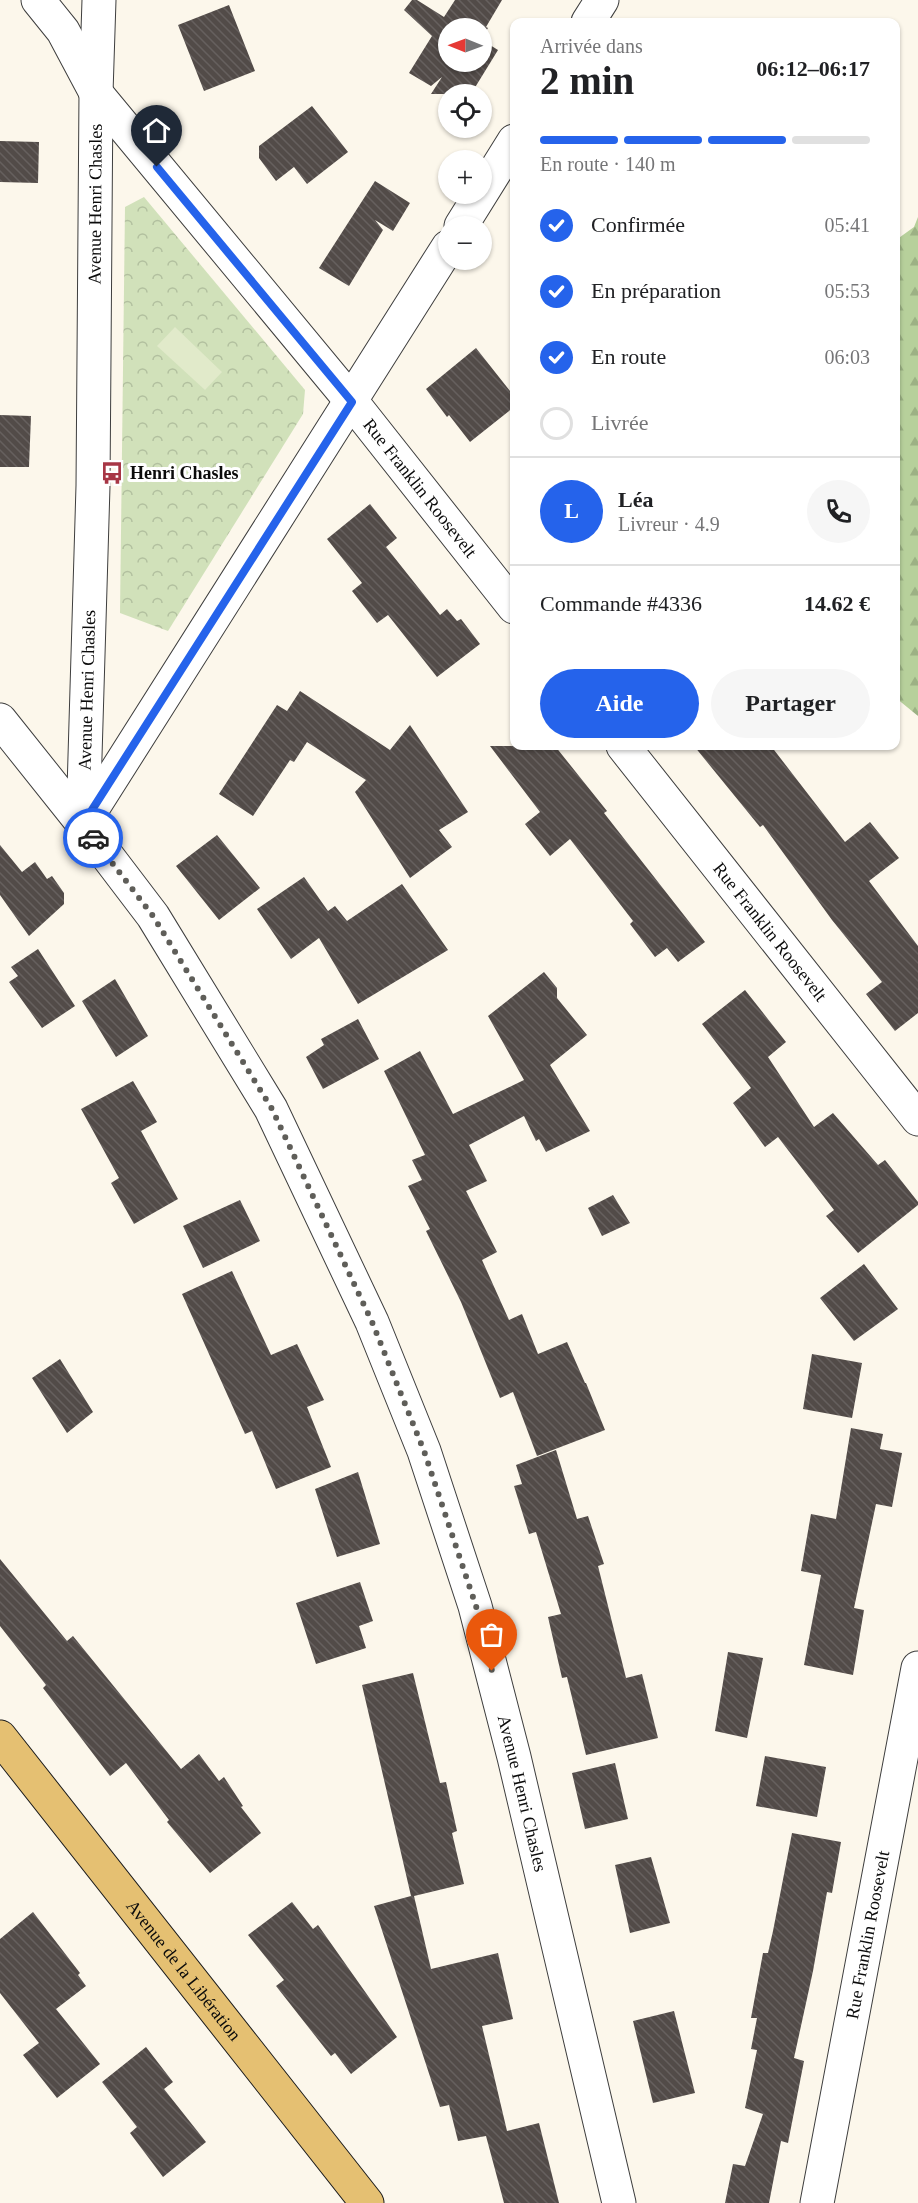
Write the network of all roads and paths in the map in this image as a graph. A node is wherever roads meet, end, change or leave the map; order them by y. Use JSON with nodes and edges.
{"nodes":[{"id":1,"x":38,"y":0,"type":"edge"},
{"id":2,"x":99,"y":0,"type":"edge"},
{"id":3,"x":602,"y":0,"type":"edge"},
{"id":4,"x":591,"y":18,"type":"edge"},
{"id":5,"x":96,"y":93,"type":"junction"},
{"id":6,"x":510,"y":147,"type":"edge"},
{"id":7,"x":467,"y":216,"type":"edge"},
{"id":8,"x":438,"y":264,"type":"edge"},
{"id":9,"x":352,"y":402,"type":"junction"},
{"id":10,"x":510,"y":602,"type":"edge"},
{"id":11,"x":0,"y":720,"type":"edge"},
{"id":12,"x":626,"y":750,"type":"edge"},
{"id":13,"x":83,"y":824,"type":"junction"},
{"id":14,"x":918,"y":1119,"type":"edge"},
{"id":15,"x":918,"y":1668,"type":"edge"},
{"id":16,"x":0,"y":1737,"type":"edge"},
{"id":17,"x":367,"y":2203,"type":"edge"},
{"id":18,"x":619,"y":2203,"type":"edge"},
{"id":19,"x":817,"y":2203,"type":"edge"}],
"edges":[{"from":1,"to":5,"type":"street","name":"Rue Franklin Roosevelt"},
{"from":2,"to":5,"type":"street","name":"Avenue Henri Chasles"},
{"from":3,"to":4,"type":"street"},
{"from":5,"to":9,"type":"street","name":"Rue Franklin Roosevelt"},
{"from":5,"to":13,"type":"street","name":"Avenue Henri Chasles"},
{"from":6,"to":7,"type":"street"},
{"from":8,"to":9,"type":"street"},
{"from":9,"to":10,"type":"street","name":"Rue Franklin Roosevelt"},
{"from":9,"to":13,"type":"street"},
{"from":11,"to":13,"type":"street"},
{"from":12,"to":14,"type":"street","name":"Rue Franklin Roosevelt"},
{"from":13,"to":18,"type":"street","name":"Avenue Henri Chasles"},
{"from":15,"to":19,"type":"street","name":"Rue Franklin Roosevelt"},
{"from":16,"to":17,"type":"main road","name":"Avenue de la Libération"}]}
